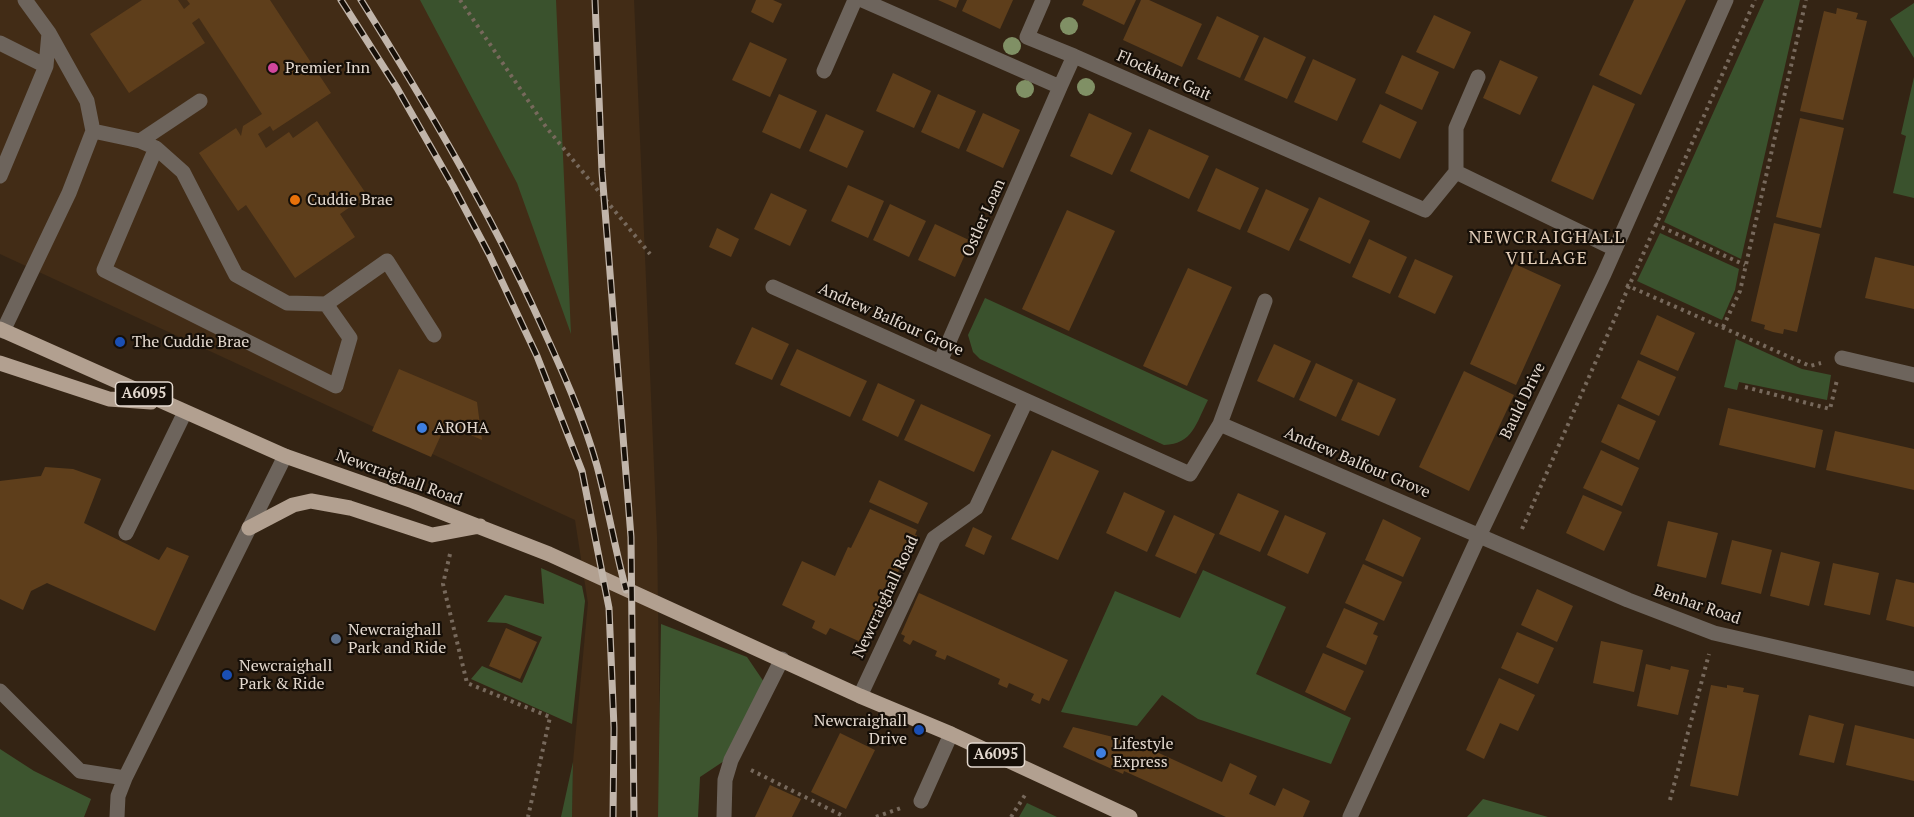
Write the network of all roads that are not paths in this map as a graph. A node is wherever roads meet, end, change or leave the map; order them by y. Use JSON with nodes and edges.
{"nodes":[{"id":1,"x":25,"y":0,"type":"edge"},
{"id":2,"x":855,"y":0,"type":"edge"},
{"id":3,"x":862,"y":0,"type":"edge"},
{"id":4,"x":1043,"y":0,"type":"edge"},
{"id":5,"x":1726,"y":0,"type":"edge"},
{"id":6,"x":49,"y":33,"type":"junction"},
{"id":7,"x":0,"y":43,"type":"edge"},
{"id":8,"x":1074,"y":56,"type":"junction"},
{"id":9,"x":46,"y":66,"type":"junction"},
{"id":10,"x":824,"y":71,"type":"dead end"},
{"id":11,"x":1478,"y":77,"type":"dead end"},
{"id":12,"x":1060,"y":87,"type":"junction"},
{"id":13,"x":200,"y":101,"type":"dead end"},
{"id":14,"x":93,"y":131,"type":"junction"},
{"id":15,"x":140,"y":141,"type":"junction"},
{"id":16,"x":156,"y":148,"type":"junction"},
{"id":17,"x":1456,"y":172,"type":"junction"},
{"id":18,"x":0,"y":176,"type":"edge"},
{"id":19,"x":1615,"y":249,"type":"junction"},
{"id":20,"x":773,"y":287,"type":"dead end"},
{"id":21,"x":1265,"y":301,"type":"dead end"},
{"id":22,"x":326,"y":304,"type":"junction"},
{"id":23,"x":1,"y":330,"type":"edge"},
{"id":24,"x":434,"y":335,"type":"dead end"},
{"id":25,"x":1842,"y":358,"type":"road end"},
{"id":26,"x":940,"y":362,"type":"junction"},
{"id":27,"x":0,"y":363,"type":"edge"},
{"id":28,"x":1914,"y":375,"type":"edge"},
{"id":29,"x":1026,"y":401,"type":"junction"},
{"id":30,"x":163,"y":403,"type":"junction"},
{"id":31,"x":185,"y":412,"type":"junction"},
{"id":32,"x":1220,"y":424,"type":"junction"},
{"id":33,"x":285,"y":456,"type":"junction"},
{"id":34,"x":480,"y":526,"type":"junction"},
{"id":35,"x":249,"y":528,"type":"junction"},
{"id":36,"x":126,"y":533,"type":"dead end"},
{"id":37,"x":1479,"y":536,"type":"junction"},
{"id":38,"x":782,"y":659,"type":"junction"},
{"id":39,"x":1914,"y":679,"type":"edge"},
{"id":40,"x":0,"y":691,"type":"edge"},
{"id":41,"x":860,"y":696,"type":"junction"},
{"id":42,"x":951,"y":734,"type":"junction"},
{"id":43,"x":124,"y":778,"type":"junction"},
{"id":44,"x":921,"y":801,"type":"dead end"},
{"id":45,"x":117,"y":817,"type":"edge"},
{"id":46,"x":724,"y":817,"type":"edge"},
{"id":47,"x":1130,"y":817,"type":"edge"},
{"id":48,"x":1350,"y":817,"type":"edge"}],
"edges":[{"from":1,"to":6,"type":"street"},
{"from":2,"to":10,"type":"street"},
{"from":3,"to":12,"type":"street"},
{"from":4,"to":8,"type":"street"},
{"from":5,"to":19,"type":"street","name":"Bauld Drive"},
{"from":6,"to":9,"type":"street"},
{"from":6,"to":14,"type":"street"},
{"from":7,"to":9,"type":"street"},
{"from":8,"to":12,"type":"street"},
{"from":8,"to":17,"type":"street","name":"Flockhart Gait"},
{"from":9,"to":18,"type":"street"},
{"from":11,"to":17,"type":"street"},
{"from":12,"to":26,"type":"street","name":"Ostler Loan"},
{"from":13,"to":15,"type":"street"},
{"from":14,"to":15,"type":"street"},
{"from":14,"to":23,"type":"street"},
{"from":15,"to":16,"type":"street"},
{"from":16,"to":22,"type":"street"},
{"from":16,"to":22,"type":"street"},
{"from":17,"to":19,"type":"street"},
{"from":19,"to":37,"type":"street","name":"Bauld Drive"},
{"from":20,"to":26,"type":"street","name":"Andrew Balfour Grove"},
{"from":21,"to":32,"type":"street","name":"Andrew Balfour Grove"},
{"from":22,"to":24,"type":"street"},
{"from":23,"to":30,"type":"main road","name":"Newcraighall Road","number":"A6095"},
{"from":25,"to":28,"type":"street"},
{"from":26,"to":29,"type":"street","name":"Andrew Balfour Grove"},
{"from":27,"to":30,"type":"main road"},
{"from":29,"to":32,"type":"street","name":"Andrew Balfour Grove"},
{"from":29,"to":41,"type":"street","name":"Newcraighall Road"},
{"from":30,"to":31,"type":"main road","name":"Newcraighall Road","number":"A6095"},
{"from":31,"to":33,"type":"main road","name":"Newcraighall Road","number":"A6095"},
{"from":31,"to":36,"type":"street"},
{"from":32,"to":37,"type":"street","name":"Andrew Balfour Grove"},
{"from":33,"to":34,"type":"main road","name":"Newcraighall Road","number":"A6095"},
{"from":33,"to":35,"type":"street"},
{"from":34,"to":35,"type":"main road"},
{"from":34,"to":38,"type":"main road","name":"Newcraighall Road","number":"A6095"},
{"from":35,"to":43,"type":"street"},
{"from":37,"to":39,"type":"street","name":"Benhar Road"},
{"from":37,"to":48,"type":"street","name":"Bauld Drive"},
{"from":38,"to":41,"type":"main road","number":"A6095"},
{"from":38,"to":46,"type":"street"},
{"from":40,"to":43,"type":"street"},
{"from":41,"to":42,"type":"main road","number":"A6095"},
{"from":42,"to":44,"type":"street"},
{"from":42,"to":47,"type":"main road","number":"A6095"},
{"from":43,"to":45,"type":"street"}]}
